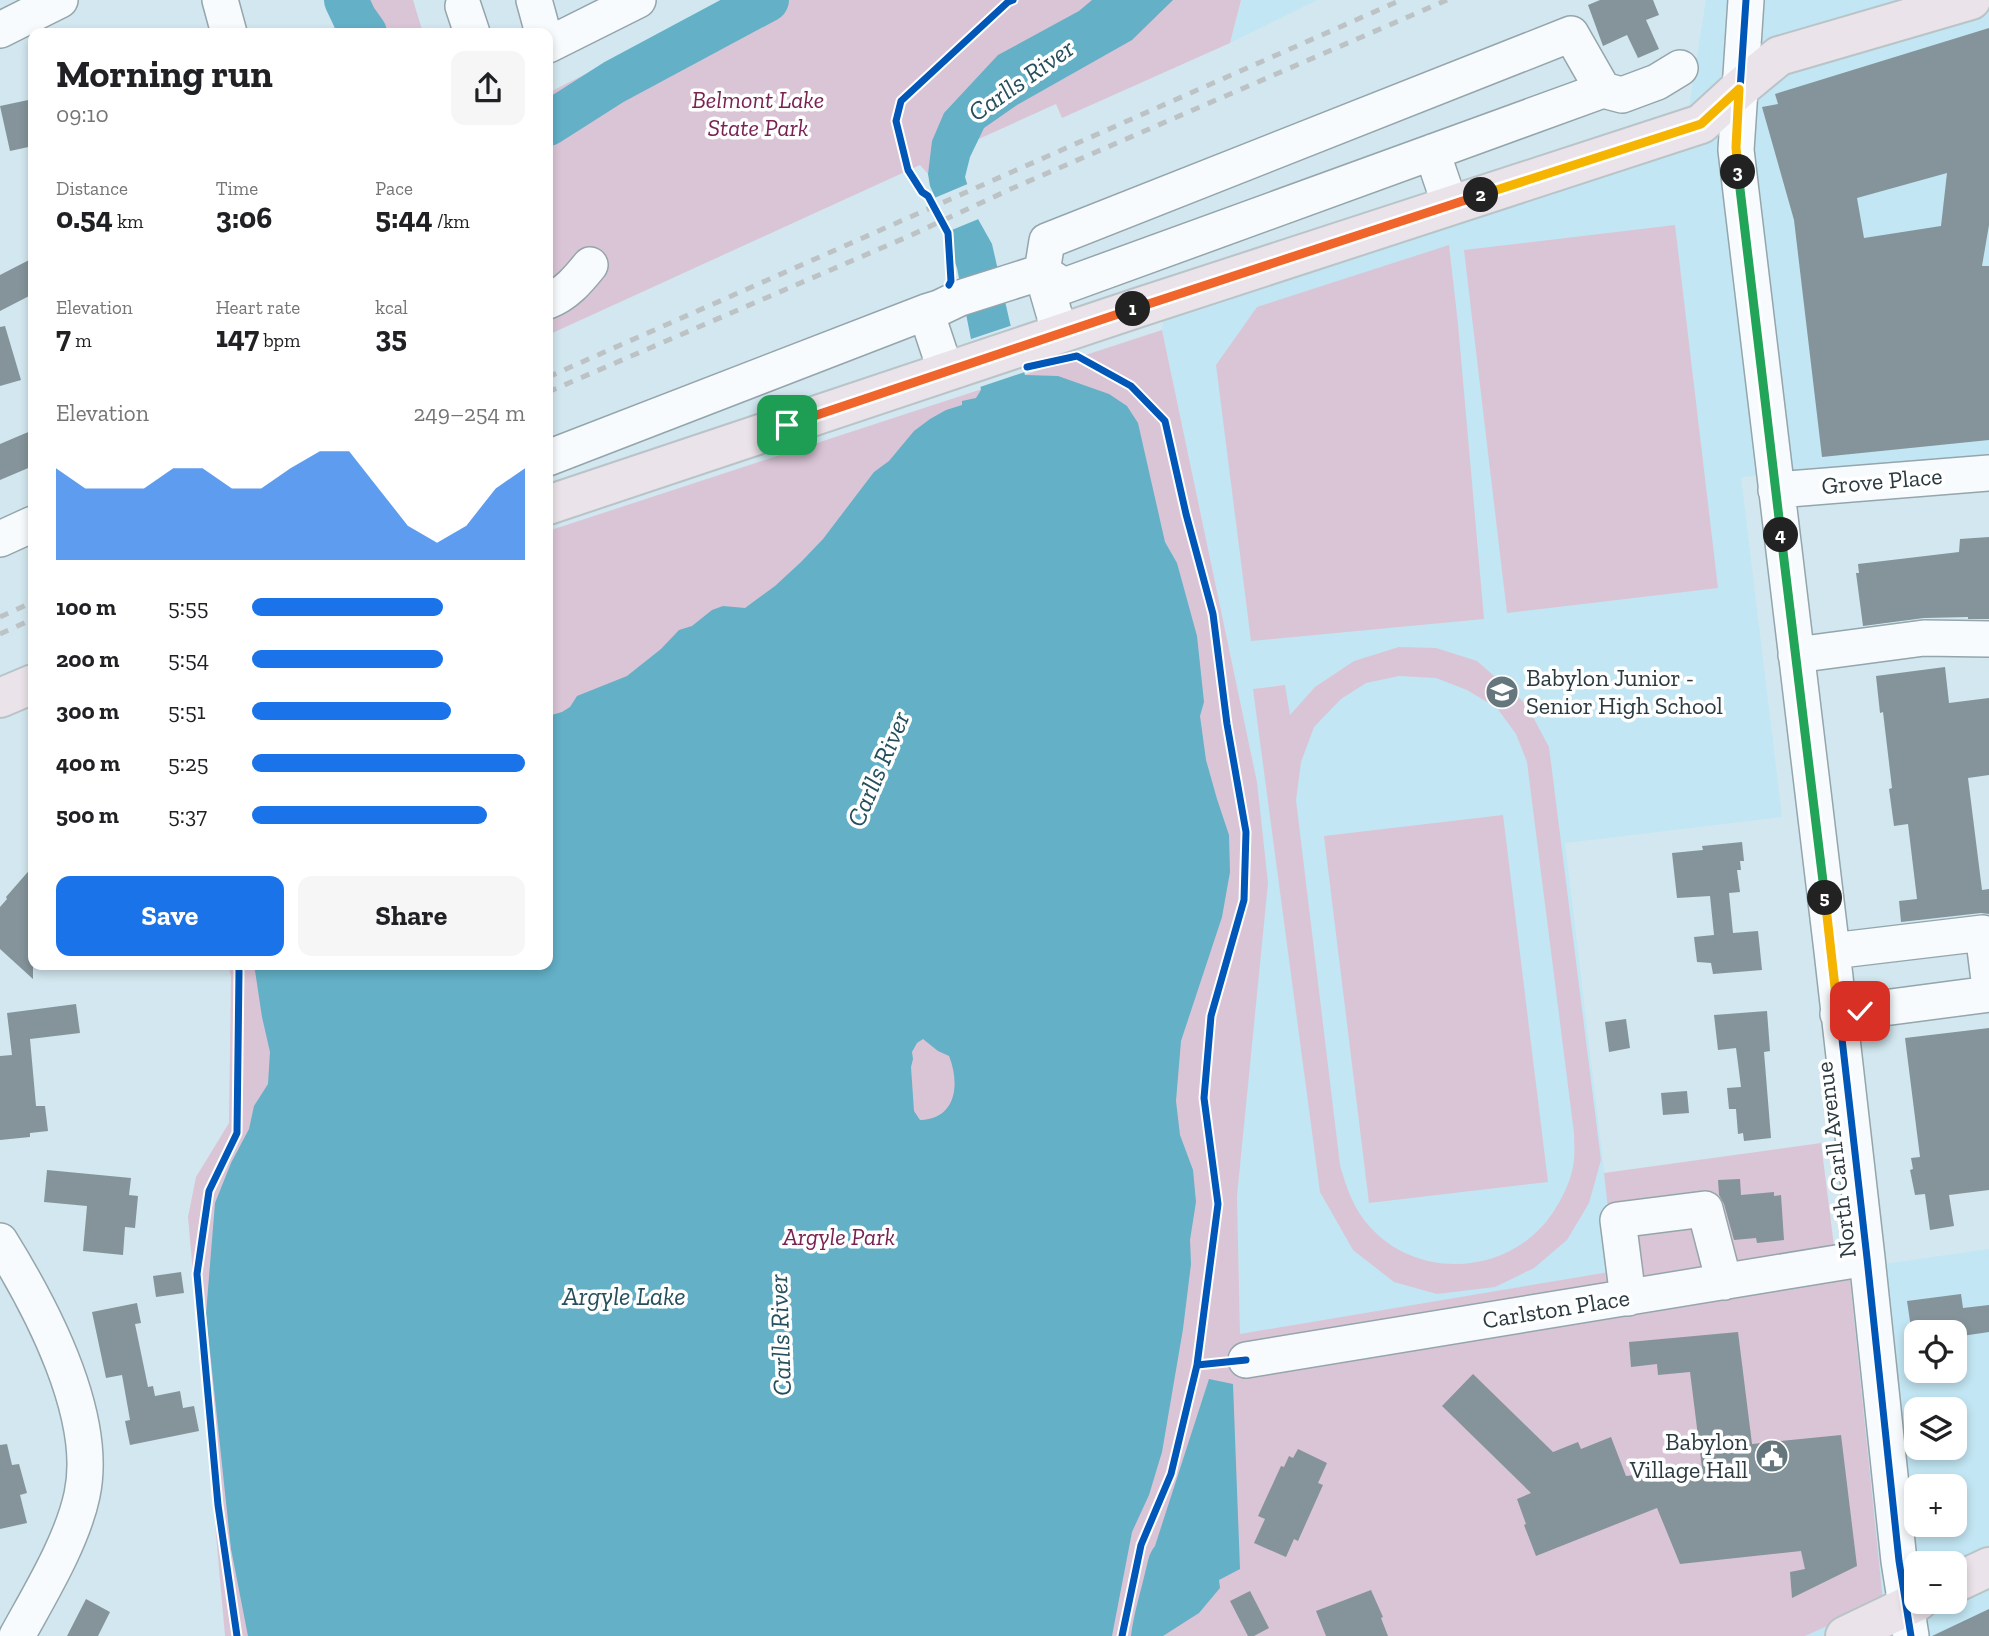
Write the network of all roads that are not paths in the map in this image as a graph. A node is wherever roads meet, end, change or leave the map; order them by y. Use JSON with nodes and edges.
{"nodes":[{"id":1,"x":60,"y":0,"type":"edge"},
{"id":2,"x":220,"y":0,"type":"edge"},
{"id":3,"x":534,"y":0,"type":"edge"},
{"id":4,"x":638,"y":0,"type":"edge"},
{"id":5,"x":1746,"y":0,"type":"edge"},
{"id":6,"x":1971,"y":0,"type":"edge"},
{"id":7,"x":602,"y":8,"type":"edge"},
{"id":8,"x":228,"y":28,"type":"edge"},
{"id":9,"x":542,"y":28,"type":"edge"},
{"id":10,"x":0,"y":30,"type":"edge"},
{"id":11,"x":553,"y":42,"type":"edge"},
{"id":12,"x":1680,"y":68,"type":"dead end"},
{"id":13,"x":1739,"y":89,"type":"junction"},
{"id":14,"x":1603,"y":90,"type":"junction"},
{"id":15,"x":1432,"y":152,"type":"junction"},
{"id":16,"x":1450,"y":205,"type":"junction"},
{"id":17,"x":590,"y":265,"type":"dead end"},
{"id":18,"x":1027,"y":277,"type":"junction"},
{"id":19,"x":553,"y":300,"type":"edge"},
{"id":20,"x":926,"y":312,"type":"junction"},
{"id":21,"x":1060,"y":334,"type":"junction"},
{"id":22,"x":957,"y":368,"type":"junction"},
{"id":23,"x":553,"y":456,"type":"edge"},
{"id":24,"x":1989,"y":473,"type":"edge"},
{"id":25,"x":1776,"y":490,"type":"junction"},
{"id":26,"x":553,"y":503,"type":"edge"},
{"id":27,"x":28,"y":526,"type":"edge"},
{"id":28,"x":0,"y":539,"type":"edge"},
{"id":29,"x":1989,"y":639,"type":"edge"},
{"id":30,"x":1796,"y":655,"type":"junction"},
{"id":31,"x":28,"y":686,"type":"edge"},
{"id":32,"x":0,"y":698,"type":"edge"},
{"id":33,"x":1832,"y":951,"type":"junction"},
{"id":34,"x":1989,"y":980,"type":"edge"},
{"id":35,"x":1989,"y":994,"type":"edge"},
{"id":36,"x":1838,"y":1014,"type":"junction"},
{"id":37,"x":0,"y":1241,"type":"edge"},
{"id":38,"x":1867,"y":1258,"type":"junction"},
{"id":39,"x":1724,"y":1282,"type":"junction"},
{"id":40,"x":1628,"y":1298,"type":"junction"},
{"id":41,"x":1246,"y":1360,"type":"dead end"},
{"id":42,"x":1989,"y":1567,"type":"edge"},
{"id":43,"x":1967,"y":1577,"type":"edge"},
{"id":44,"x":1912,"y":1615,"type":"edge"},
{"id":45,"x":17,"y":1636,"type":"edge"},
{"id":46,"x":1844,"y":1636,"type":"edge"}],
"edges":[{"from":1,"to":10,"type":"street"},
{"from":2,"to":8,"type":"street"},
{"from":3,"to":9,"type":"street"},
{"from":4,"to":7,"type":"street"},
{"from":5,"to":13,"type":"street","name":"North Carll Avenue"},
{"from":6,"to":13,"type":"main road"},
{"from":7,"to":11,"type":"street"},
{"from":12,"to":14,"type":"street"},
{"from":13,"to":16,"type":"main road"},
{"from":13,"to":25,"type":"street","name":"North Carll Avenue"},
{"from":14,"to":15,"type":"street"},
{"from":14,"to":18,"type":"street"},
{"from":15,"to":16,"type":"street"},
{"from":15,"to":18,"type":"street"},
{"from":16,"to":21,"type":"main road"},
{"from":17,"to":19,"type":"street"},
{"from":18,"to":20,"type":"street"},
{"from":18,"to":21,"type":"street"},
{"from":20,"to":22,"type":"street"},
{"from":20,"to":23,"type":"street"},
{"from":21,"to":22,"type":"main road"},
{"from":22,"to":26,"type":"main road"},
{"from":24,"to":25,"type":"street","name":"Grove Place"},
{"from":25,"to":30,"type":"street","name":"North Carll Avenue"},
{"from":27,"to":28,"type":"street"},
{"from":29,"to":30,"type":"street"},
{"from":30,"to":33,"type":"street","name":"North Carll Avenue"},
{"from":31,"to":32,"type":"main road"},
{"from":33,"to":34,"type":"street"},
{"from":33,"to":36,"type":"street","name":"North Carll Avenue"},
{"from":35,"to":36,"type":"street"},
{"from":36,"to":38,"type":"street","name":"North Carll Avenue"},
{"from":37,"to":45,"type":"street"},
{"from":38,"to":39,"type":"street","name":"Carlston Place"},
{"from":38,"to":44,"type":"street","name":"North Carll Avenue"},
{"from":39,"to":40,"type":"street","name":"Carlston Place"},
{"from":39,"to":40,"type":"street"},
{"from":40,"to":41,"type":"street","name":"Carlston Place"},
{"from":42,"to":43,"type":"main road"},
{"from":44,"to":46,"type":"main road"}]}
